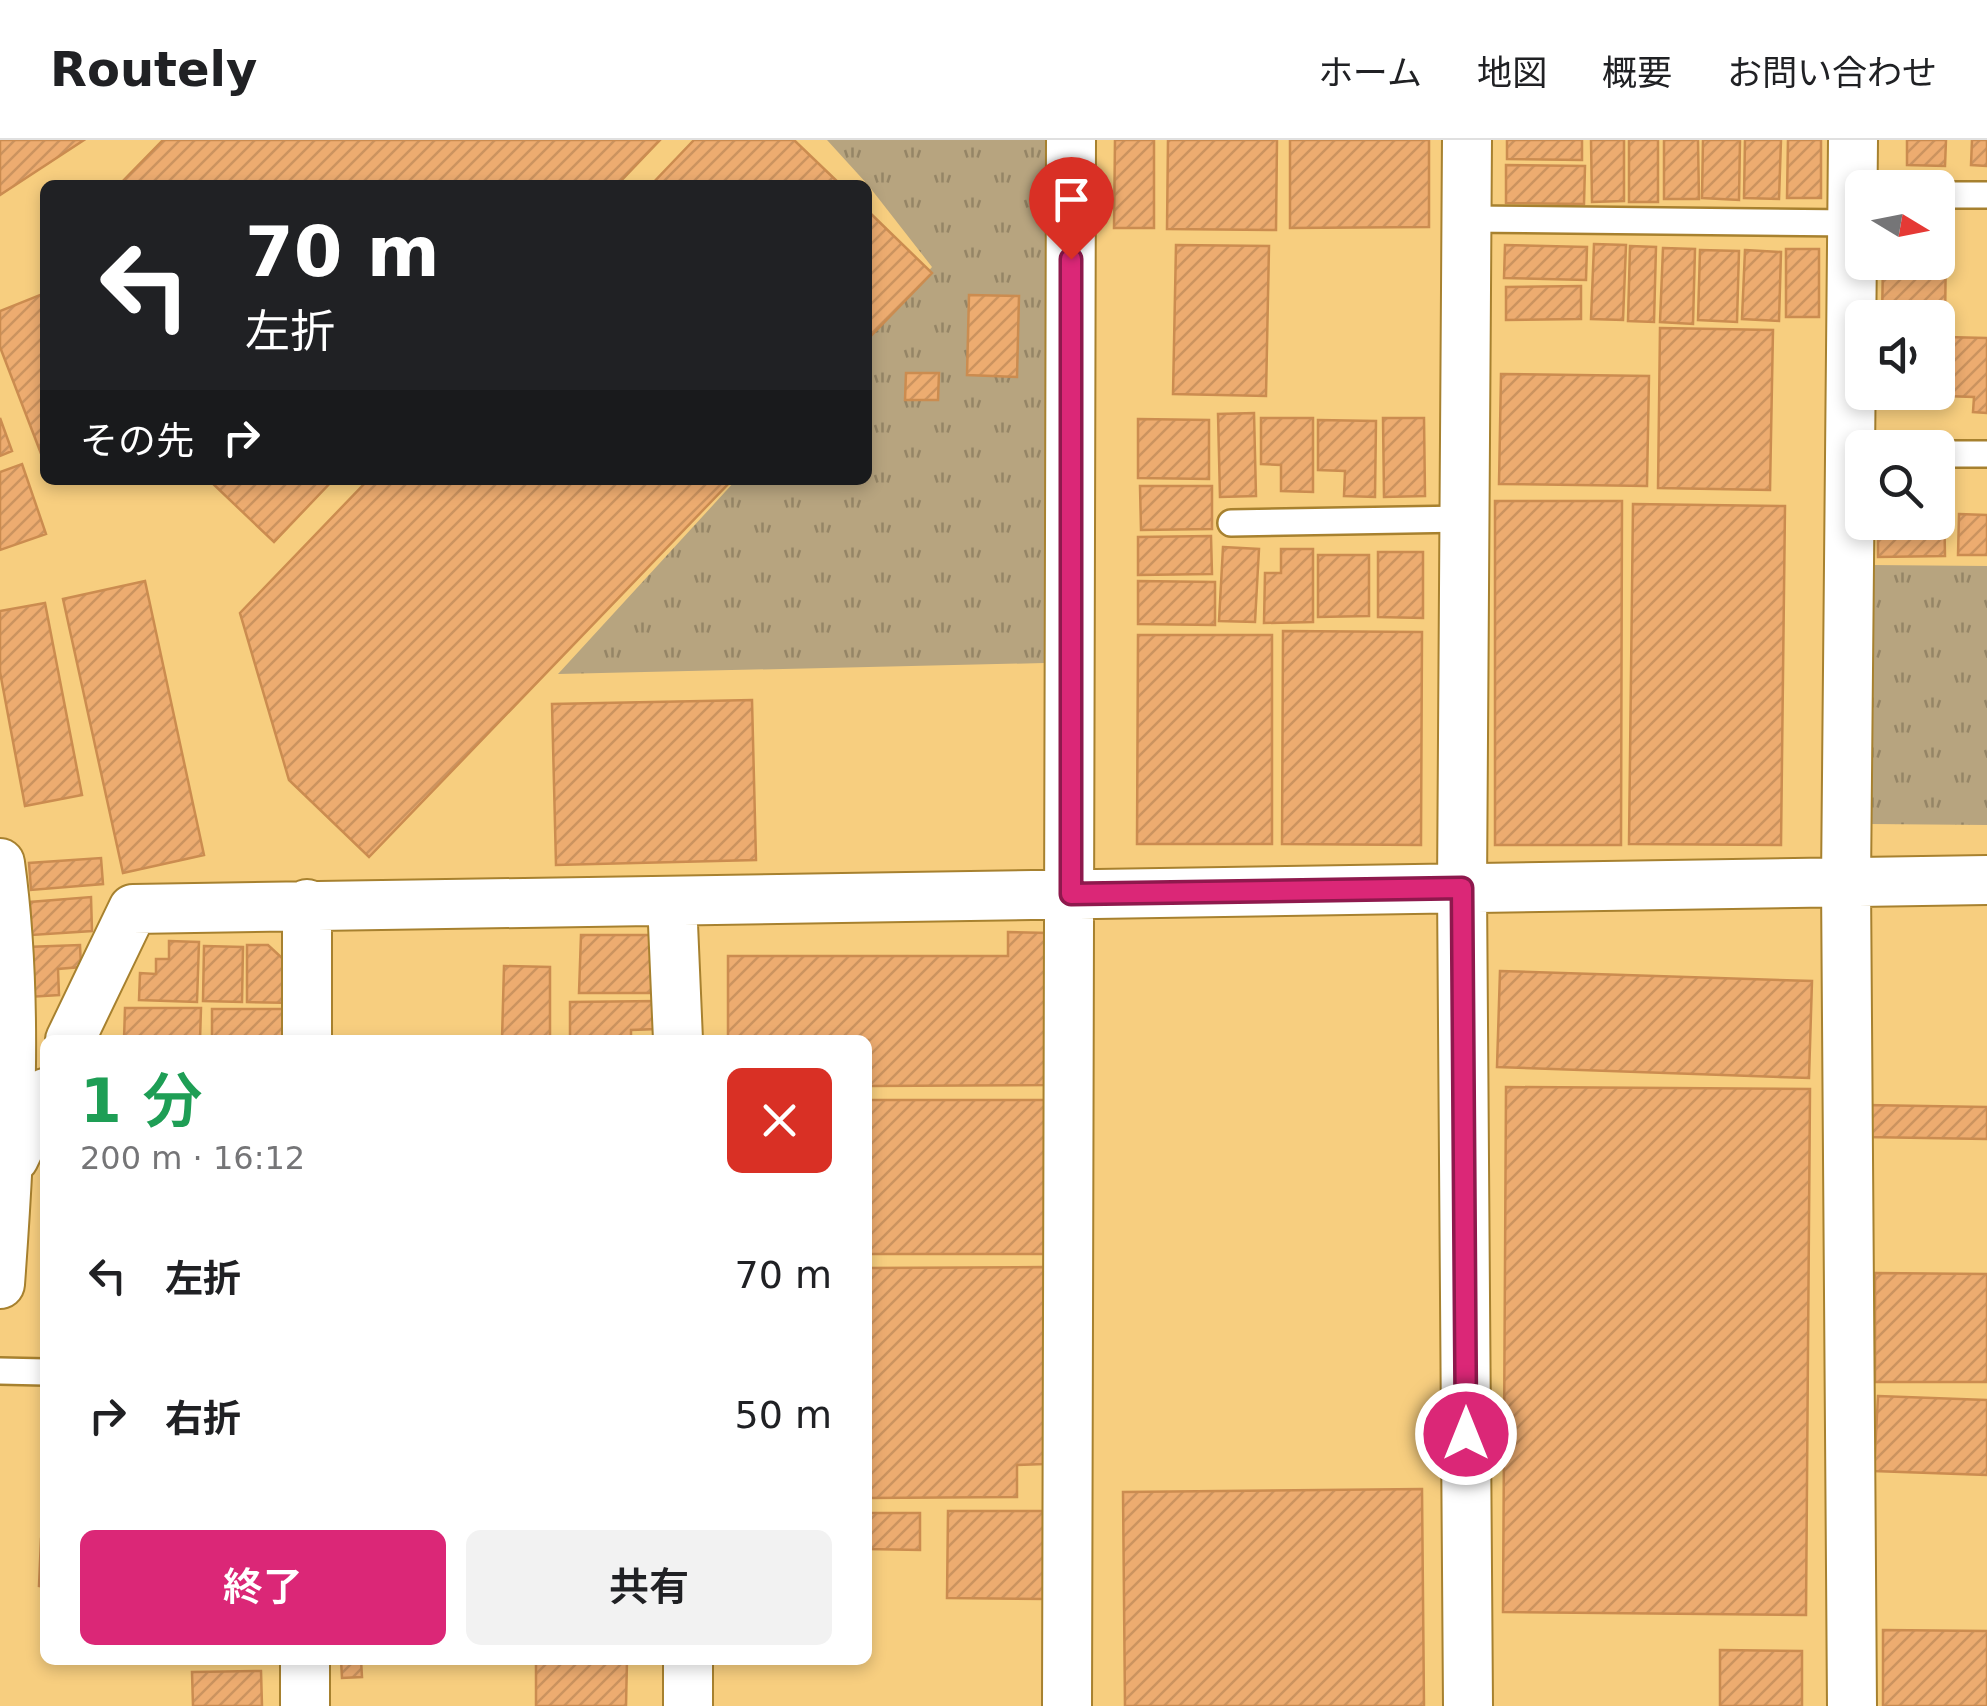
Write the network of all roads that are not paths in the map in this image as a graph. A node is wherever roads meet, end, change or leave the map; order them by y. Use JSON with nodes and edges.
{"nodes":[{"id":1,"x":1071,"y":140,"type":"edge"},
{"id":2,"x":1467,"y":140,"type":"edge"},
{"id":3,"x":1853,"y":140,"type":"edge"},
{"id":4,"x":1854,"y":170,"type":"edge"},
{"id":5,"x":1955,"y":194,"type":"edge"},
{"id":6,"x":1987,"y":195,"type":"edge"},
{"id":7,"x":1845,"y":203,"type":"edge"},
{"id":8,"x":1466,"y":219,"type":"junction"},
{"id":9,"x":1856,"y":280,"type":"edge"},
{"id":10,"x":1856,"y":430,"type":"edge"},
{"id":11,"x":1955,"y":454,"type":"edge"},
{"id":12,"x":1987,"y":454,"type":"edge"},
{"id":13,"x":1464,"y":519,"type":"junction"},
{"id":14,"x":1232,"y":524,"type":"dead end"},
{"id":15,"x":1854,"y":540,"type":"edge"},
{"id":16,"x":0,"y":863,"type":"edge"},
{"id":17,"x":1987,"y":880,"type":"edge"},
{"id":18,"x":1846,"y":882,"type":"junction"},
{"id":19,"x":1462,"y":888,"type":"junction"},
{"id":20,"x":1071,"y":894,"type":"junction"},
{"id":21,"x":672,"y":901,"type":"junction"},
{"id":22,"x":307,"y":904,"type":"junction"},
{"id":23,"x":4,"y":966,"type":"edge"},
{"id":24,"x":72,"y":1035,"type":"edge"},
{"id":25,"x":307,"y":1035,"type":"edge"},
{"id":26,"x":678,"y":1035,"type":"edge"},
{"id":27,"x":40,"y":1103,"type":"edge"},
{"id":28,"x":4,"y":1171,"type":"edge"},
{"id":29,"x":0,"y":1284,"type":"edge"},
{"id":30,"x":0,"y":1372,"type":"edge"},
{"id":31,"x":40,"y":1372,"type":"edge"},
{"id":32,"x":305,"y":1665,"type":"edge"},
{"id":33,"x":688,"y":1665,"type":"edge"},
{"id":34,"x":305,"y":1706,"type":"edge"},
{"id":35,"x":688,"y":1706,"type":"edge"},
{"id":36,"x":1067,"y":1706,"type":"edge"},
{"id":37,"x":1468,"y":1706,"type":"edge"},
{"id":38,"x":1852,"y":1706,"type":"edge"}],
"edges":[{"from":1,"to":20,"type":"street"},
{"from":2,"to":8,"type":"street"},
{"from":3,"to":4,"type":"street"},
{"from":5,"to":6,"type":"lane"},
{"from":7,"to":8,"type":"lane"},
{"from":8,"to":13,"type":"street"},
{"from":9,"to":10,"type":"street"},
{"from":11,"to":12,"type":"lane"},
{"from":13,"to":14,"type":"lane"},
{"from":13,"to":19,"type":"street"},
{"from":15,"to":18,"type":"street"},
{"from":16,"to":23,"type":"street"},
{"from":17,"to":18,"type":"street"},
{"from":18,"to":19,"type":"street"},
{"from":18,"to":38,"type":"street"},
{"from":19,"to":20,"type":"street"},
{"from":19,"to":37,"type":"street"},
{"from":20,"to":21,"type":"street"},
{"from":20,"to":36,"type":"street"},
{"from":21,"to":22,"type":"street"},
{"from":21,"to":26,"type":"street"},
{"from":22,"to":24,"type":"street"},
{"from":22,"to":25,"type":"street"},
{"from":23,"to":28,"type":"street"},
{"from":27,"to":28,"type":"street"},
{"from":28,"to":29,"type":"street"},
{"from":30,"to":31,"type":"lane"},
{"from":32,"to":34,"type":"street"},
{"from":33,"to":35,"type":"street"}]}
